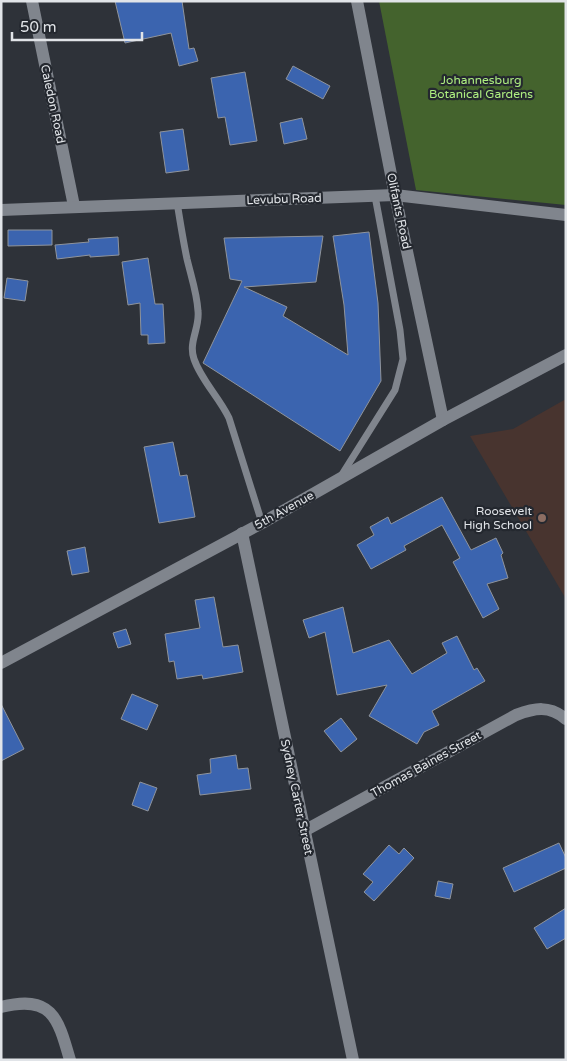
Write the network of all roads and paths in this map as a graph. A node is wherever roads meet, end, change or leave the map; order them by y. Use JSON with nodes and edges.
{"nodes":[{"id":1,"x":32,"y":1,"type":"edge"},
{"id":2,"x":357,"y":1,"type":"edge"},
{"id":3,"x":395,"y":195,"type":"junction"},
{"id":4,"x":375,"y":196,"type":"junction"},
{"id":5,"x":177,"y":202,"type":"junction"},
{"id":6,"x":74,"y":206,"type":"junction"},
{"id":7,"x":1,"y":210,"type":"edge"},
{"id":8,"x":566,"y":215,"type":"edge"},
{"id":9,"x":566,"y":355,"type":"edge"},
{"id":10,"x":444,"y":420,"type":"junction"},
{"id":11,"x":339,"y":479,"type":"junction"},
{"id":12,"x":262,"y":522,"type":"junction"},
{"id":13,"x":242,"y":533,"type":"junction"},
{"id":14,"x":1,"y":662,"type":"edge"},
{"id":15,"x":566,"y":719,"type":"edge"},
{"id":16,"x":304,"y":831,"type":"junction"},
{"id":17,"x":1,"y":1007,"type":"edge"},
{"id":18,"x":70,"y":1060,"type":"edge"},
{"id":19,"x":353,"y":1060,"type":"edge"}],
"edges":[{"from":1,"to":6,"type":"street","name":"Caledon Road"},
{"from":2,"to":3,"type":"street","name":"Olifants Road"},
{"from":3,"to":4,"type":"street","name":"Levubu Road"},
{"from":3,"to":8,"type":"street","name":"Levubu Road"},
{"from":3,"to":10,"type":"street","name":"Olifants Road"},
{"from":4,"to":5,"type":"street","name":"Levubu Road"},
{"from":4,"to":11,"type":"lane"},
{"from":5,"to":6,"type":"street","name":"Levubu Road"},
{"from":5,"to":12,"type":"lane"},
{"from":6,"to":7,"type":"street","name":"Levubu Road"},
{"from":9,"to":10,"type":"street","name":"5th Avenue"},
{"from":10,"to":11,"type":"street","name":"5th Avenue"},
{"from":11,"to":12,"type":"street","name":"5th Avenue"},
{"from":12,"to":13,"type":"street","name":"5th Avenue"},
{"from":13,"to":14,"type":"street","name":"5th Avenue"},
{"from":13,"to":16,"type":"street","name":"Sydney Carter Street"},
{"from":15,"to":16,"type":"street","name":"Thomas Baines Street"},
{"from":16,"to":19,"type":"street","name":"Sydney Carter Street"},
{"from":17,"to":18,"type":"street"}]}
